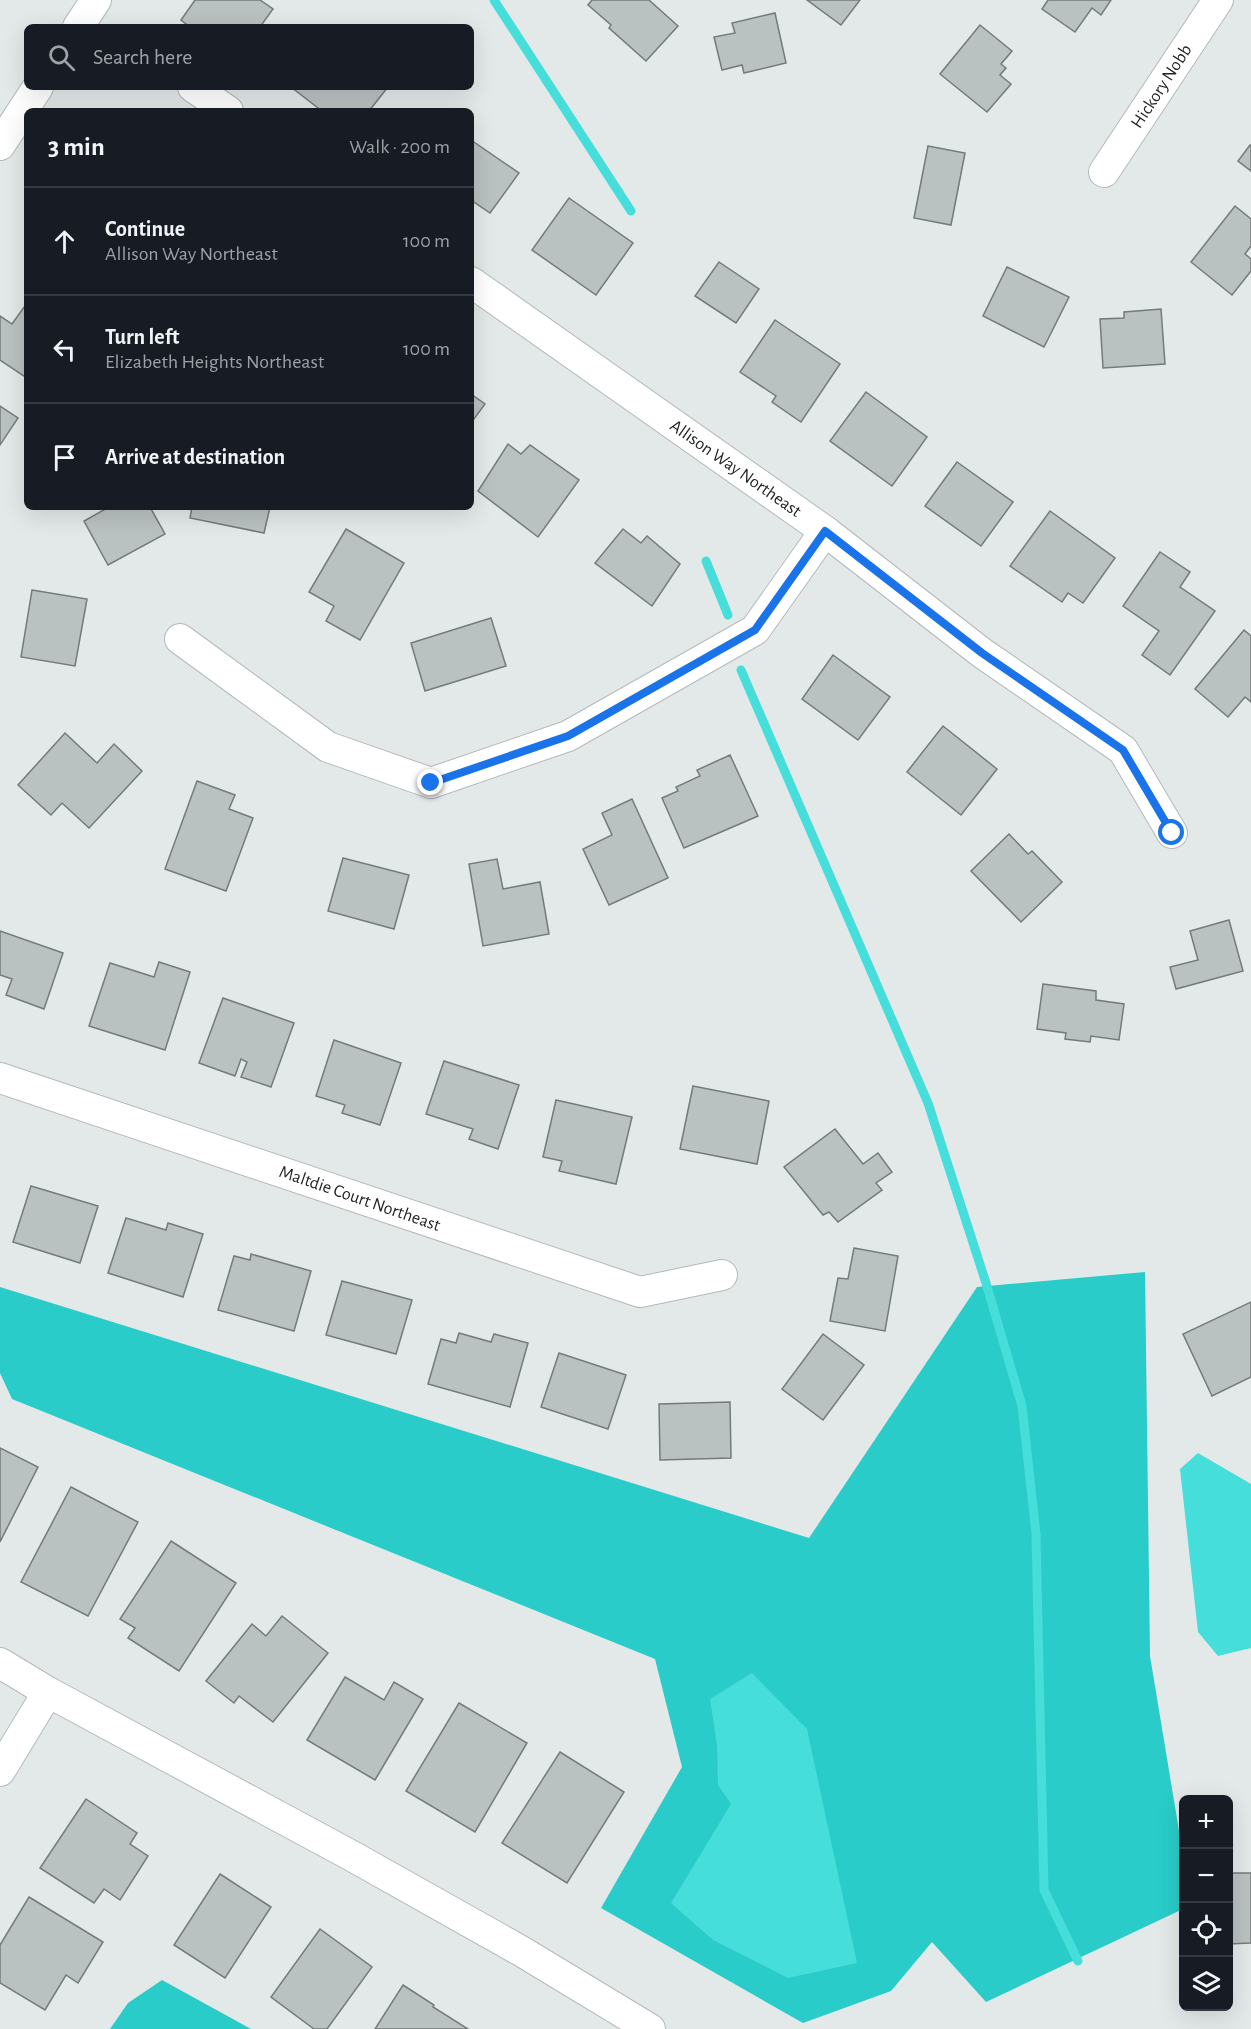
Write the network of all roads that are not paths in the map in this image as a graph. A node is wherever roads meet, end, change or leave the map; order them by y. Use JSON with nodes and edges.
{"nodes":[{"id":1,"x":1218,"y":0,"type":"edge"},
{"id":2,"x":36,"y":90,"type":"edge"},
{"id":3,"x":198,"y":90,"type":"edge"},
{"id":4,"x":24,"y":108,"type":"edge"},
{"id":5,"x":24,"y":108,"type":"edge"},
{"id":6,"x":224,"y":108,"type":"edge"},
{"id":7,"x":0,"y":145,"type":"edge"},
{"id":8,"x":1104,"y":172,"type":"dead end"},
{"id":9,"x":474,"y":284,"type":"edge"},
{"id":10,"x":825,"y":531,"type":"junction"},
{"id":11,"x":180,"y":639,"type":"dead end"},
{"id":12,"x":1172,"y":833,"type":"dead end"},
{"id":13,"x":0,"y":1078,"type":"edge"},
{"id":14,"x":722,"y":1275,"type":"dead end"},
{"id":15,"x":0,"y":1663,"type":"edge"},
{"id":16,"x":48,"y":1692,"type":"junction"},
{"id":17,"x":0,"y":1771,"type":"edge"},
{"id":18,"x":650,"y":2029,"type":"edge"}],
"edges":[{"from":1,"to":8,"type":"street","name":"Hickory Nobb"},
{"from":2,"to":5,"type":"street"},
{"from":3,"to":6,"type":"street"},
{"from":4,"to":7,"type":"street"},
{"from":9,"to":10,"type":"street","name":"Allison Way Northeast"},
{"from":10,"to":11,"type":"street"},
{"from":10,"to":12,"type":"street","name":"Allison Way Northeast"},
{"from":13,"to":14,"type":"street","name":"Maltdie Court Northeast"},
{"from":15,"to":16,"type":"street"},
{"from":16,"to":17,"type":"street"},
{"from":16,"to":18,"type":"street"}]}
